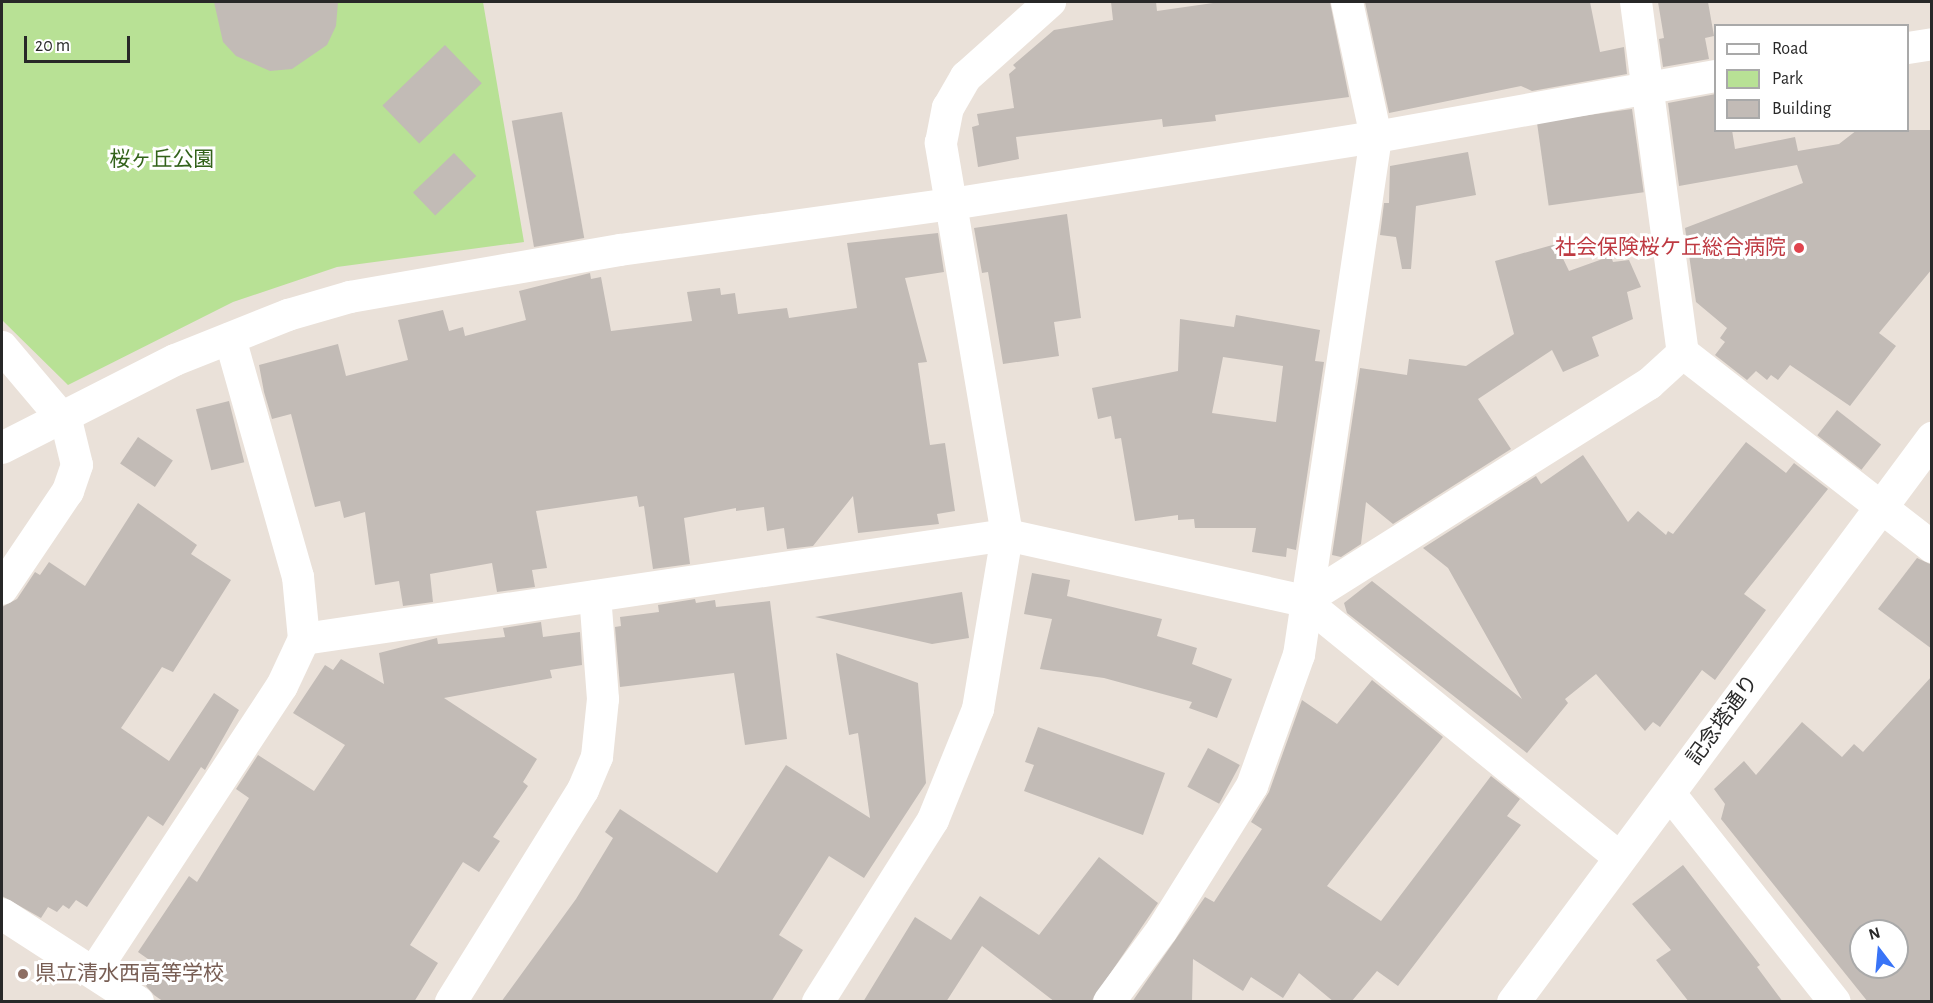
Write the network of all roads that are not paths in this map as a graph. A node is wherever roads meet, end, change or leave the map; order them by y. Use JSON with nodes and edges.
{"nodes":[{"id":1,"x":1050,"y":2,"type":"edge"},
{"id":2,"x":1347,"y":2,"type":"edge"},
{"id":3,"x":1636,"y":2,"type":"edge"},
{"id":4,"x":1932,"y":44,"type":"edge"},
{"id":5,"x":1909,"y":48,"type":"edge"},
{"id":6,"x":1714,"y":76,"type":"edge"},
{"id":7,"x":1648,"y":86,"type":"junction"},
{"id":8,"x":1376,"y":137,"type":"junction"},
{"id":9,"x":952,"y":204,"type":"junction"},
{"id":10,"x":230,"y":338,"type":"junction"},
{"id":11,"x":2,"y":347,"type":"edge"},
{"id":12,"x":1683,"y":353,"type":"junction"},
{"id":13,"x":62,"y":417,"type":"junction"},
{"id":14,"x":1932,"y":438,"type":"edge"},
{"id":15,"x":2,"y":448,"type":"edge"},
{"id":16,"x":1879,"y":504,"type":"junction"},
{"id":17,"x":1007,"y":535,"type":"junction"},
{"id":18,"x":1932,"y":547,"type":"edge"},
{"id":19,"x":2,"y":590,"type":"edge"},
{"id":20,"x":595,"y":596,"type":"junction"},
{"id":21,"x":1304,"y":601,"type":"junction"},
{"id":22,"x":304,"y":639,"type":"junction"},
{"id":23,"x":1670,"y":794,"type":"junction"},
{"id":24,"x":1619,"y":857,"type":"junction"},
{"id":25,"x":2,"y":914,"type":"edge"},
{"id":26,"x":94,"y":972,"type":"junction"},
{"id":27,"x":138,"y":1002,"type":"edge"},
{"id":28,"x":451,"y":1002,"type":"edge"},
{"id":29,"x":818,"y":1002,"type":"edge"},
{"id":30,"x":1109,"y":1002,"type":"edge"},
{"id":31,"x":1513,"y":1002,"type":"edge"},
{"id":32,"x":1835,"y":1002,"type":"edge"}],
"edges":[{"from":1,"to":9,"type":"street"},
{"from":2,"to":8,"type":"street"},
{"from":3,"to":7,"type":"street"},
{"from":4,"to":5,"type":"street"},
{"from":6,"to":7,"type":"street"},
{"from":7,"to":8,"type":"street"},
{"from":7,"to":12,"type":"street"},
{"from":8,"to":9,"type":"street"},
{"from":8,"to":21,"type":"street"},
{"from":9,"to":10,"type":"street"},
{"from":9,"to":17,"type":"street"},
{"from":10,"to":13,"type":"street"},
{"from":10,"to":22,"type":"street"},
{"from":11,"to":13,"type":"street"},
{"from":12,"to":16,"type":"street"},
{"from":12,"to":21,"type":"street"},
{"from":13,"to":15,"type":"street"},
{"from":13,"to":19,"type":"street"},
{"from":14,"to":16,"type":"street","name":"記念塔通り"},
{"from":16,"to":18,"type":"street"},
{"from":16,"to":23,"type":"street","name":"記念塔通り"},
{"from":17,"to":20,"type":"street"},
{"from":17,"to":21,"type":"street"},
{"from":17,"to":29,"type":"street"},
{"from":20,"to":22,"type":"street"},
{"from":20,"to":28,"type":"street"},
{"from":21,"to":24,"type":"street"},
{"from":21,"to":30,"type":"street"},
{"from":22,"to":26,"type":"street"},
{"from":23,"to":24,"type":"street","name":"記念塔通り"},
{"from":23,"to":32,"type":"street"},
{"from":24,"to":31,"type":"street","name":"記念塔通り"},
{"from":25,"to":26,"type":"street"},
{"from":26,"to":27,"type":"street"}]}
